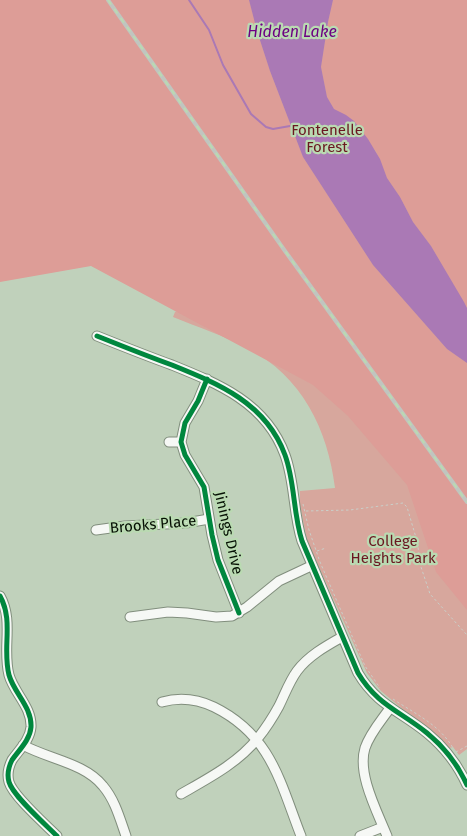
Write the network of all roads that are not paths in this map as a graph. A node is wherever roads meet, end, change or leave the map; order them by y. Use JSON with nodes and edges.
{"nodes":[{"id":1,"x":97,"y":336,"type":"dead end"},
{"id":2,"x":206,"y":379,"type":"junction"},
{"id":3,"x":169,"y":442,"type":"dead end"},
{"id":4,"x":181,"y":442,"type":"junction"},
{"id":5,"x":209,"y":519,"type":"junction"},
{"id":6,"x":96,"y":530,"type":"dead end"},
{"id":7,"x":312,"y":566,"type":"junction"},
{"id":8,"x":0,"y":596,"type":"edge"},
{"id":9,"x":239,"y":613,"type":"junction"},
{"id":10,"x":130,"y":617,"type":"dead end"},
{"id":11,"x":342,"y":637,"type":"junction"},
{"id":12,"x":162,"y":702,"type":"dead end"},
{"id":13,"x":393,"y":705,"type":"junction"},
{"id":14,"x":257,"y":739,"type":"junction"},
{"id":15,"x":23,"y":745,"type":"junction"},
{"id":16,"x":467,"y":785,"type":"edge"},
{"id":17,"x":181,"y":794,"type":"dead end"},
{"id":18,"x":383,"y":827,"type":"junction"},
{"id":19,"x":57,"y":836,"type":"edge"},
{"id":20,"x":126,"y":836,"type":"edge"},
{"id":21,"x":301,"y":836,"type":"edge"},
{"id":22,"x":360,"y":836,"type":"edge"},
{"id":23,"x":387,"y":836,"type":"edge"}],
"edges":[{"from":1,"to":2,"type":"street"},
{"from":2,"to":4,"type":"street"},
{"from":2,"to":7,"type":"street"},
{"from":3,"to":4,"type":"street"},
{"from":4,"to":5,"type":"street","name":"Jinings Drive"},
{"from":5,"to":6,"type":"street","name":"Brooks Place"},
{"from":5,"to":9,"type":"street","name":"Jinings Drive"},
{"from":7,"to":9,"type":"street"},
{"from":7,"to":11,"type":"street"},
{"from":8,"to":15,"type":"street"},
{"from":9,"to":10,"type":"street"},
{"from":11,"to":13,"type":"street"},
{"from":11,"to":14,"type":"street"},
{"from":12,"to":14,"type":"street"},
{"from":13,"to":16,"type":"street"},
{"from":13,"to":18,"type":"street"},
{"from":14,"to":17,"type":"street"},
{"from":14,"to":21,"type":"street"},
{"from":15,"to":19,"type":"street"},
{"from":15,"to":20,"type":"street"},
{"from":18,"to":22,"type":"street"},
{"from":18,"to":23,"type":"street"}]}
